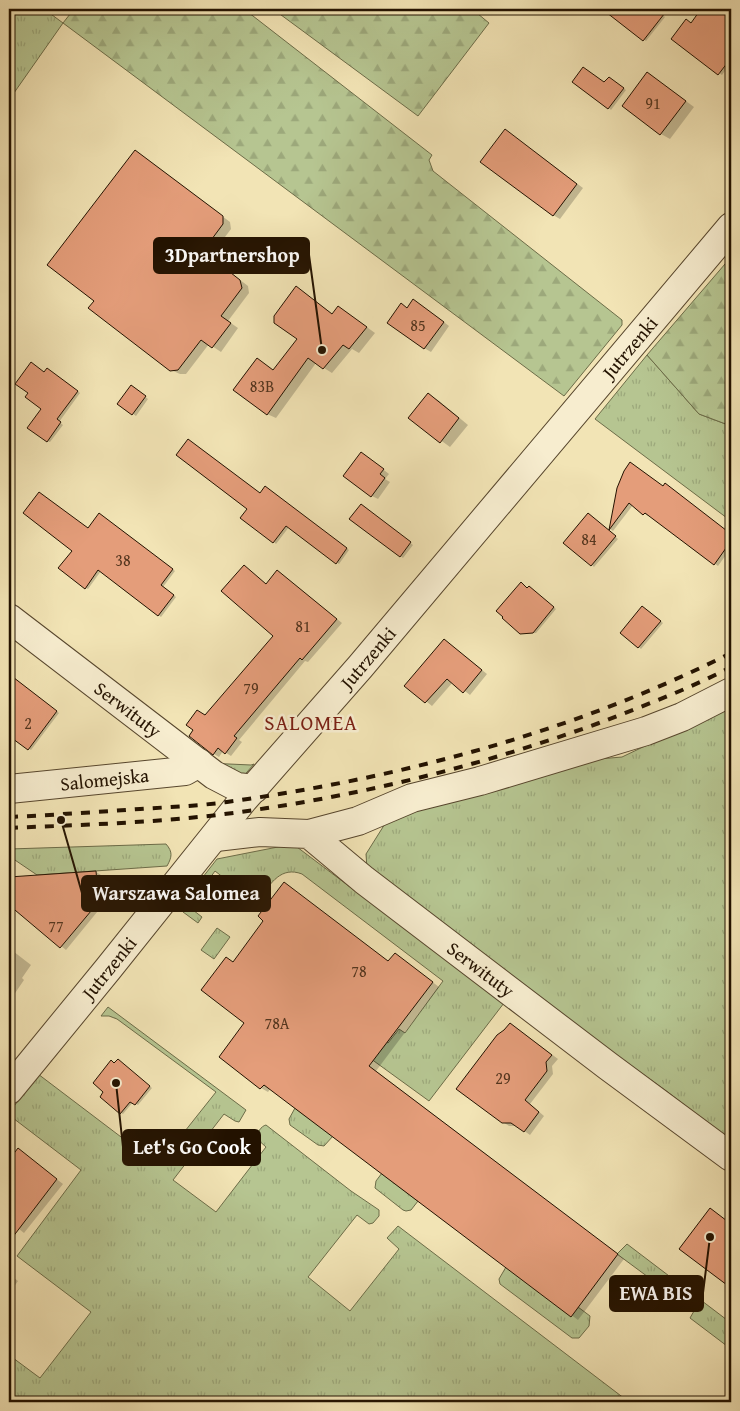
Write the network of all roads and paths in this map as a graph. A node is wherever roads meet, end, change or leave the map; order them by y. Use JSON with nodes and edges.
{"nodes":[{"id":1,"x":731,"y":227,"type":"edge"},
{"id":2,"x":9,"y":618,"type":"edge"},
{"id":3,"x":731,"y":692,"type":"edge"},
{"id":4,"x":199,"y":763,"type":"junction"},
{"id":5,"x":9,"y":789,"type":"edge"},
{"id":6,"x":254,"y":789,"type":"junction"},
{"id":7,"x":309,"y":834,"type":"junction"},
{"id":8,"x":216,"y":837,"type":"junction"},
{"id":9,"x":9,"y":1090,"type":"edge"},
{"id":10,"x":731,"y":1157,"type":"edge"}],
"edges":[{"from":1,"to":6,"type":"street","name":"Jutrzenki"},
{"from":2,"to":4,"type":"street","name":"Serwituty"},
{"from":3,"to":7,"type":"street"},
{"from":4,"to":5,"type":"street","name":"Salomejska"},
{"from":4,"to":6,"type":"street","name":"Serwituty"},
{"from":6,"to":8,"type":"street","name":"Jutrzenki"},
{"from":7,"to":8,"type":"street"},
{"from":7,"to":10,"type":"street","name":"Serwituty"},
{"from":8,"to":9,"type":"street","name":"Jutrzenki"}]}
